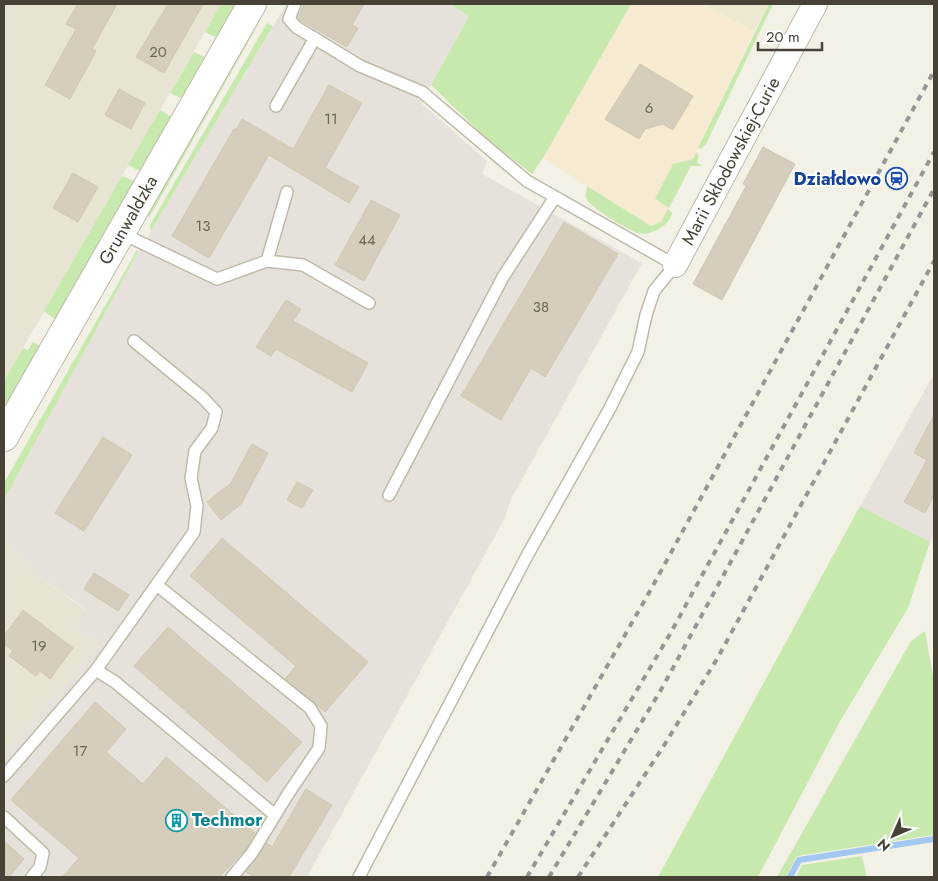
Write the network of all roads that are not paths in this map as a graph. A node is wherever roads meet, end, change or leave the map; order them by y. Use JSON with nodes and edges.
{"nodes":[{"id":1,"x":252,"y":4,"type":"edge"},
{"id":2,"x":296,"y":4,"type":"edge"},
{"id":3,"x":816,"y":4,"type":"edge"},
{"id":4,"x":315,"y":38,"type":"junction"},
{"id":5,"x":276,"y":106,"type":"dead end"},
{"id":6,"x":287,"y":192,"type":"dead end"},
{"id":7,"x":555,"y":197,"type":"junction"},
{"id":8,"x":121,"y":233,"type":"junction"},
{"id":9,"x":267,"y":261,"type":"junction"},
{"id":10,"x":675,"y":265,"type":"junction"},
{"id":11,"x":369,"y":303,"type":"dead end"},
{"id":12,"x":134,"y":341,"type":"dead end"},
{"id":13,"x":4,"y":437,"type":"edge"},
{"id":14,"x":389,"y":495,"type":"dead end"},
{"id":15,"x":158,"y":586,"type":"junction"},
{"id":16,"x":96,"y":670,"type":"junction"},
{"id":17,"x":4,"y":776,"type":"edge"},
{"id":18,"x":275,"y":815,"type":"junction"},
{"id":19,"x":4,"y":817,"type":"edge"},
{"id":20,"x":32,"y":877,"type":"edge"},
{"id":21,"x":232,"y":877,"type":"edge"},
{"id":22,"x":359,"y":877,"type":"edge"}],
"edges":[{"from":1,"to":8,"type":"street","name":"Grunwaldzka"},
{"from":2,"to":4,"type":"lane"},
{"from":3,"to":10,"type":"street","name":"Marii Skłodowskiej-Curie"},
{"from":4,"to":5,"type":"lane"},
{"from":4,"to":7,"type":"lane"},
{"from":6,"to":9,"type":"lane"},
{"from":7,"to":10,"type":"lane"},
{"from":7,"to":14,"type":"lane"},
{"from":8,"to":9,"type":"lane"},
{"from":8,"to":13,"type":"street","name":"Grunwaldzka"},
{"from":9,"to":11,"type":"lane"},
{"from":10,"to":22,"type":"lane"},
{"from":12,"to":15,"type":"lane"},
{"from":15,"to":16,"type":"lane"},
{"from":15,"to":18,"type":"lane"},
{"from":16,"to":17,"type":"lane"},
{"from":16,"to":18,"type":"lane"},
{"from":18,"to":21,"type":"lane"},
{"from":19,"to":20,"type":"lane"}]}
